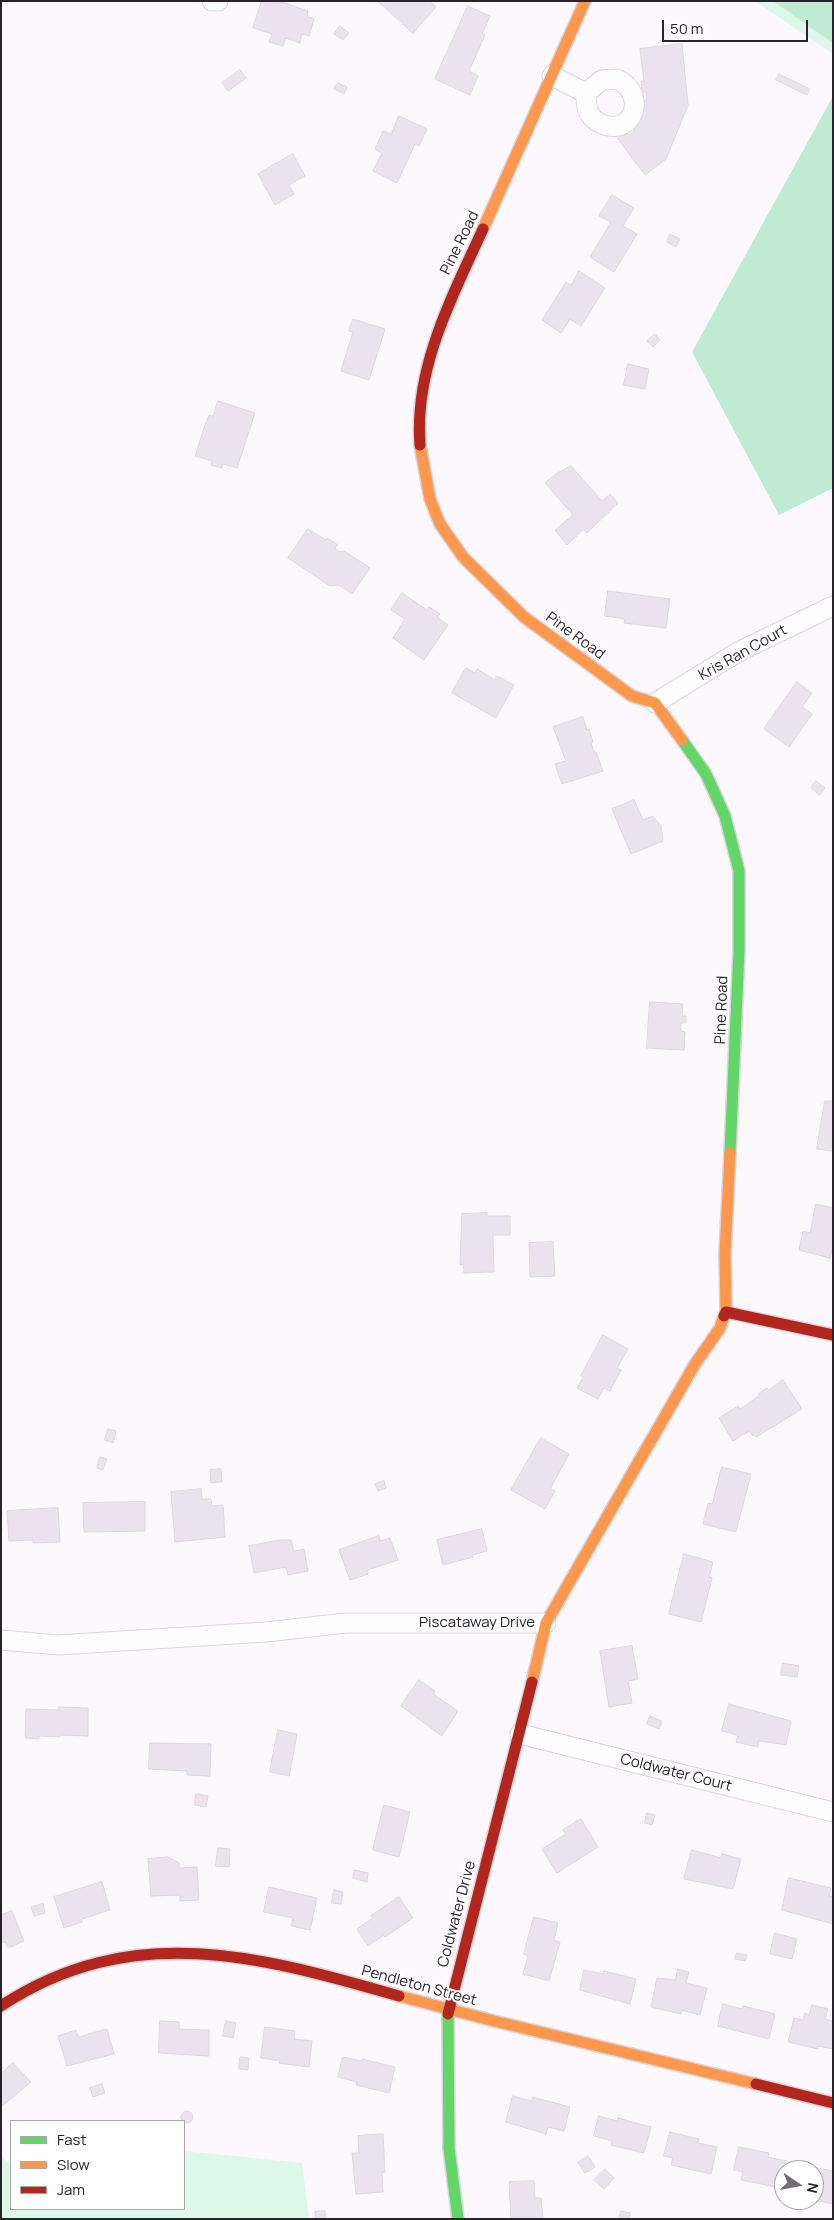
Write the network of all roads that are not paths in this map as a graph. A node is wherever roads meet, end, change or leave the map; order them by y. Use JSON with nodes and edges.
{"nodes":[{"id":1,"x":212,"y":1,"type":"edge"},
{"id":2,"x":218,"y":1,"type":"edge"},
{"id":3,"x":585,"y":1,"type":"edge"},
{"id":4,"x":552,"y":76,"type":"junction"},
{"id":5,"x":586,"y":93,"type":"dead end"},
{"id":6,"x":833,"y":606,"type":"edge"},
{"id":7,"x":655,"y":704,"type":"junction"},
{"id":8,"x":726,"y":1312,"type":"junction"},
{"id":9,"x":833,"y":1335,"type":"edge"},
{"id":10,"x":546,"y":1623,"type":"junction"},
{"id":11,"x":1,"y":1640,"type":"edge"},
{"id":12,"x":520,"y":1734,"type":"junction"},
{"id":13,"x":833,"y":1812,"type":"edge"},
{"id":14,"x":1,"y":2006,"type":"edge"},
{"id":15,"x":448,"y":2010,"type":"junction"},
{"id":16,"x":833,"y":2103,"type":"edge"},
{"id":17,"x":458,"y":2219,"type":"edge"}],
"edges":[{"from":1,"to":2,"type":"street"},
{"from":3,"to":4,"type":"street","name":"Pine Road"},
{"from":4,"to":5,"type":"street"},
{"from":4,"to":7,"type":"street","name":"Pine Road"},
{"from":6,"to":7,"type":"street","name":"Kris Ran Court"},
{"from":7,"to":8,"type":"street","name":"Pine Road"},
{"from":8,"to":9,"type":"street"},
{"from":8,"to":10,"type":"street","name":"Piscataway Drive"},
{"from":10,"to":11,"type":"street","name":"Piscataway Drive"},
{"from":10,"to":12,"type":"street","name":"Coldwater Drive"},
{"from":12,"to":13,"type":"street","name":"Coldwater Court"},
{"from":12,"to":15,"type":"street","name":"Coldwater Drive"},
{"from":14,"to":15,"type":"street","name":"Pendleton Street"},
{"from":15,"to":16,"type":"street","name":"Pendleton Street"},
{"from":15,"to":17,"type":"street","name":"Coldwater Drive"}]}
